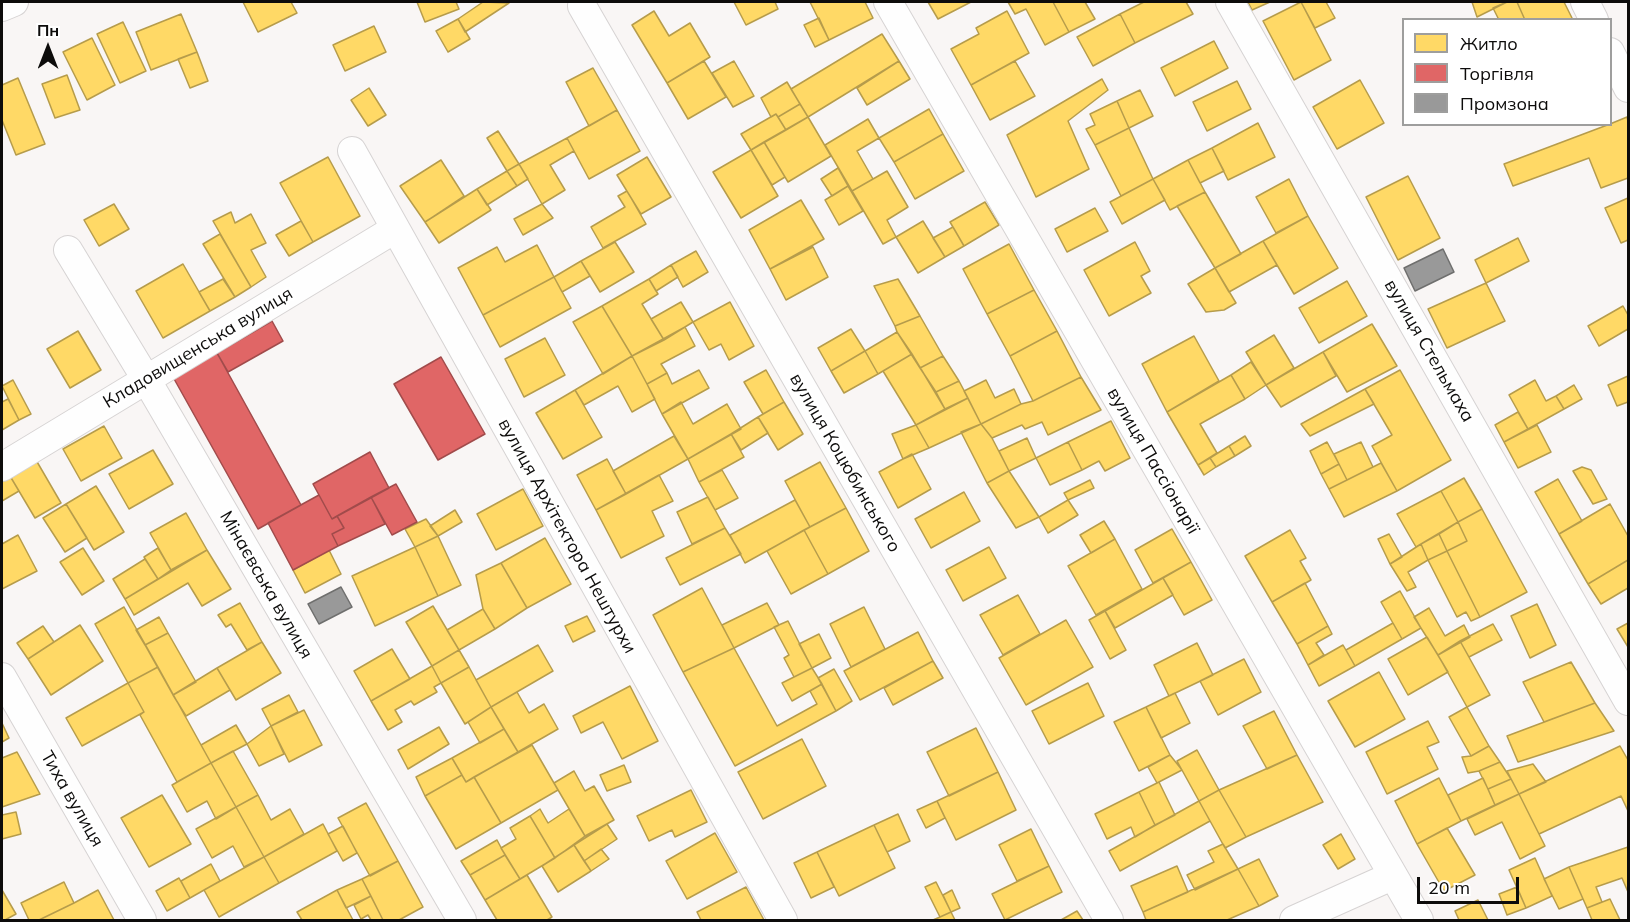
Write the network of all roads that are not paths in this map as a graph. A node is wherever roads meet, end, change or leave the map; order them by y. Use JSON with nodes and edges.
{"nodes":[{"id":1,"x":14,"y":2,"type":"edge"},
{"id":2,"x":888,"y":2,"type":"edge"},
{"id":3,"x":1230,"y":2,"type":"edge"},
{"id":4,"x":1585,"y":2,"type":"edge"},
{"id":5,"x":582,"y":6,"type":"dead end"},
{"id":6,"x":2,"y":8,"type":"edge"},
{"id":7,"x":1593,"y":18,"type":"edge"},
{"id":8,"x":1612,"y":54,"type":"edge"},
{"id":9,"x":1629,"y":88,"type":"edge"},
{"id":10,"x":352,"y":151,"type":"dead end"},
{"id":11,"x":395,"y":229,"type":"junction"},
{"id":12,"x":68,"y":250,"type":"dead end"},
{"id":13,"x":146,"y":379,"type":"junction"},
{"id":14,"x":2,"y":466,"type":"edge"},
{"id":15,"x":2,"y":677,"type":"edge"},
{"id":16,"x":1629,"y":701,"type":"edge"},
{"id":17,"x":1392,"y":876,"type":"junction"},
{"id":18,"x":142,"y":921,"type":"edge"},
{"id":19,"x":462,"y":921,"type":"edge"},
{"id":20,"x":783,"y":921,"type":"edge"},
{"id":21,"x":1109,"y":921,"type":"edge"},
{"id":22,"x":1294,"y":921,"type":"edge"},
{"id":23,"x":1419,"y":921,"type":"edge"}],
"edges":[{"from":1,"to":6,"type":"street"},
{"from":2,"to":17,"type":"street","name":"вулиця Пассіонарії"},
{"from":3,"to":16,"type":"street","name":"вулиця Стельмаха"},
{"from":4,"to":7,"type":"street"},
{"from":5,"to":21,"type":"street","name":"вулиця Коцюбинського"},
{"from":8,"to":9,"type":"street"},
{"from":10,"to":11,"type":"street","name":"вулиця Архітектора Нештурхи"},
{"from":11,"to":13,"type":"street","name":"Кладовищенська вулиця"},
{"from":11,"to":20,"type":"street","name":"вулиця Архітектора Нештурхи"},
{"from":12,"to":13,"type":"street","name":"Мінаєвська вулиця"},
{"from":13,"to":14,"type":"street","name":"Кладовищенська вулиця"},
{"from":13,"to":19,"type":"street","name":"Мінаєвська вулиця"},
{"from":15,"to":18,"type":"street","name":"Тиха вулиця"},
{"from":17,"to":22,"type":"street"},
{"from":17,"to":23,"type":"street","name":"вулиця Пассіонарії"}]}
